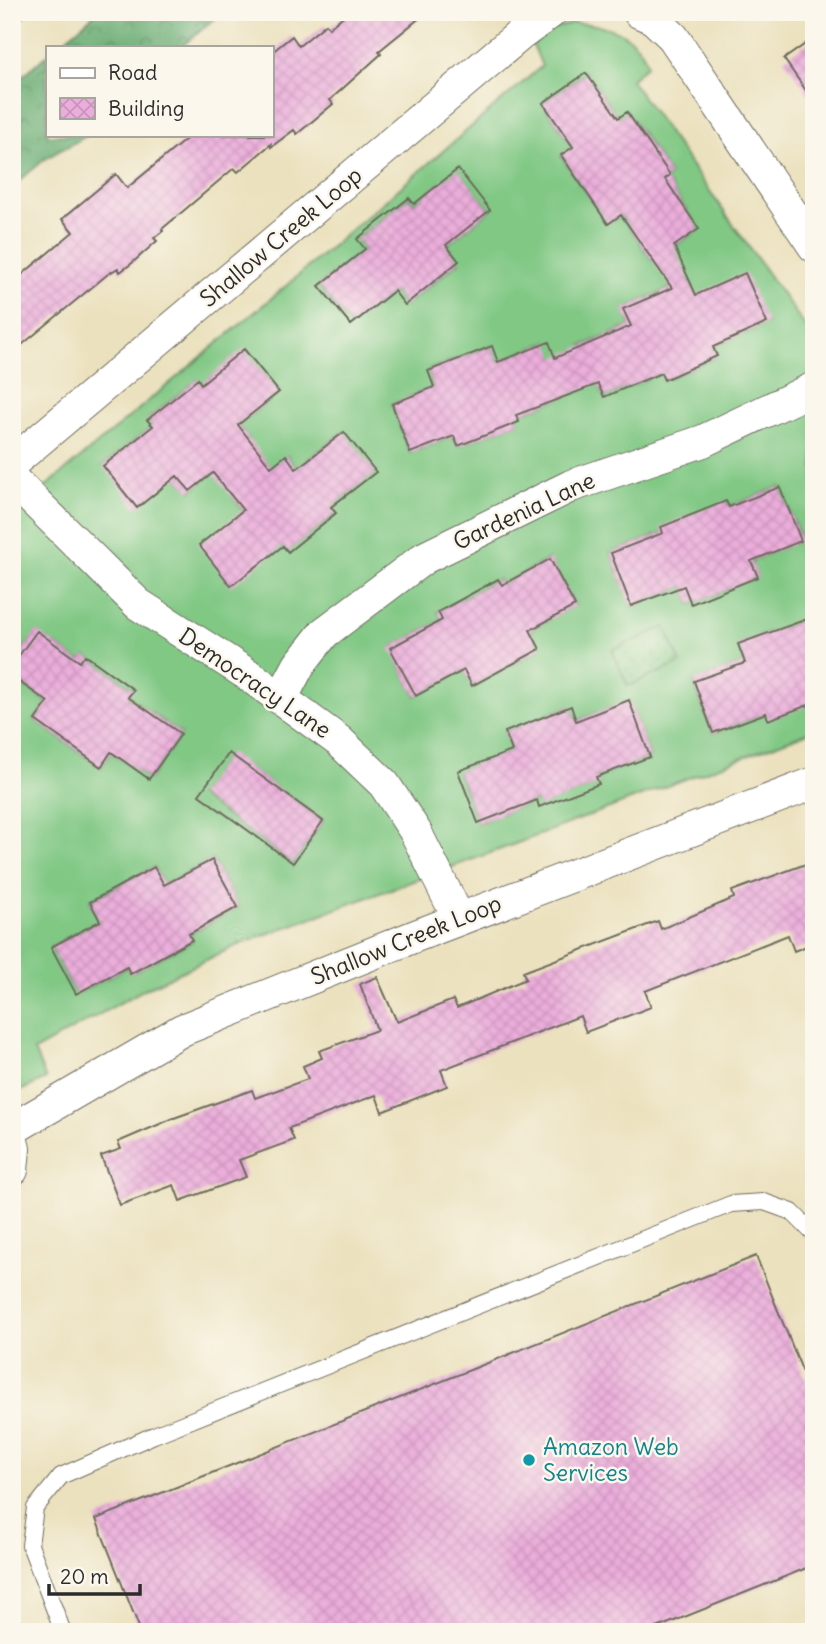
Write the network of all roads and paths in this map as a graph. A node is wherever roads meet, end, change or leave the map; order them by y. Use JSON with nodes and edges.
{"nodes":[{"id":1,"x":551,"y":12,"type":"edge"},
{"id":2,"x":639,"y":12,"type":"edge"},
{"id":3,"x":814,"y":246,"type":"edge"},
{"id":4,"x":814,"y":388,"type":"edge"},
{"id":5,"x":12,"y":463,"type":"edge"},
{"id":6,"x":12,"y":479,"type":"edge"},
{"id":7,"x":281,"y":699,"type":"junction"},
{"id":8,"x":814,"y":783,"type":"edge"},
{"id":9,"x":458,"y":919,"type":"junction"},
{"id":10,"x":12,"y":1129,"type":"edge"},
{"id":11,"x":12,"y":1141,"type":"edge"},
{"id":12,"x":12,"y":1170,"type":"edge"},
{"id":13,"x":814,"y":1234,"type":"edge"},
{"id":14,"x":63,"y":1632,"type":"edge"}],
"edges":[{"from":1,"to":5,"type":"street","name":"Shallow Creek Loop"},
{"from":2,"to":3,"type":"street"},
{"from":4,"to":7,"type":"street","name":"Gardenia Lane"},
{"from":6,"to":7,"type":"street","name":"Democracy Lane"},
{"from":7,"to":9,"type":"street","name":"Democracy Lane"},
{"from":8,"to":9,"type":"street","name":"Shallow Creek Loop"},
{"from":9,"to":10,"type":"street","name":"Shallow Creek Loop"},
{"from":11,"to":12,"type":"street"},
{"from":13,"to":14,"type":"lane"}]}
